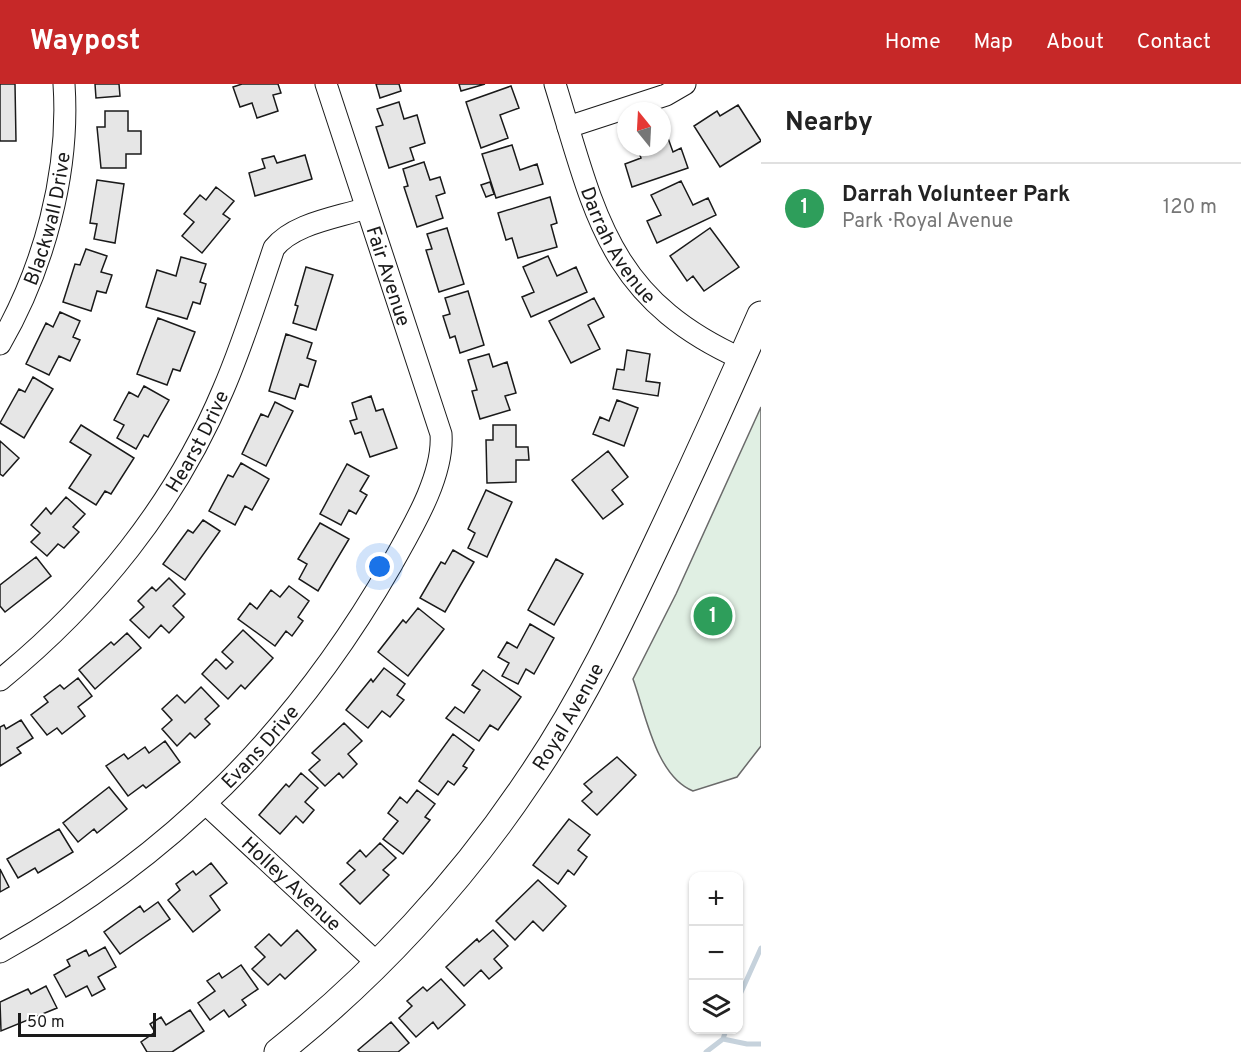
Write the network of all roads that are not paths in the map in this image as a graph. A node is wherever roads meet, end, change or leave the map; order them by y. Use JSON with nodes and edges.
{"nodes":[{"id":1,"x":64,"y":84,"type":"edge"},
{"id":2,"x":326,"y":84,"type":"edge"},
{"id":3,"x":555,"y":84,"type":"edge"},
{"id":4,"x":685,"y":84,"type":"edge"},
{"id":5,"x":568,"y":127,"type":"junction"},
{"id":6,"x":366,"y":208,"type":"junction"},
{"id":7,"x":761,"y":315,"type":"edge"},
{"id":8,"x":0,"y":344,"type":"edge"},
{"id":9,"x":742,"y":359,"type":"junction"},
{"id":10,"x":438,"y":469,"type":"joint"},
{"id":11,"x":0,"y":680,"type":"edge"},
{"id":12,"x":206,"y":804,"type":"junction"},
{"id":13,"x":0,"y":952,"type":"edge"},
{"id":14,"x":377,"y":963,"type":"junction"},
{"id":15,"x":278,"y":1052,"type":"edge"}],
"edges":[{"from":1,"to":8,"type":"street","name":"Blackwall Drive"},
{"from":2,"to":6,"type":"street","name":"Fair Avenue"},
{"from":3,"to":5,"type":"street","name":"Darrah Avenue"},
{"from":4,"to":5,"type":"street"},
{"from":5,"to":9,"type":"street","name":"Darrah Avenue"},
{"from":6,"to":10,"type":"street","name":"Fair Avenue"},
{"from":6,"to":11,"type":"street","name":"Hearst Drive"},
{"from":7,"to":9,"type":"main road","name":"Royal Avenue"},
{"from":9,"to":14,"type":"main road","name":"Royal Avenue"},
{"from":10,"to":12,"type":"street","name":"Evans Drive"},
{"from":12,"to":13,"type":"street","name":"Evans Drive"},
{"from":12,"to":14,"type":"street","name":"Holley Avenue"},
{"from":14,"to":15,"type":"main road","name":"Royal Avenue"}]}
